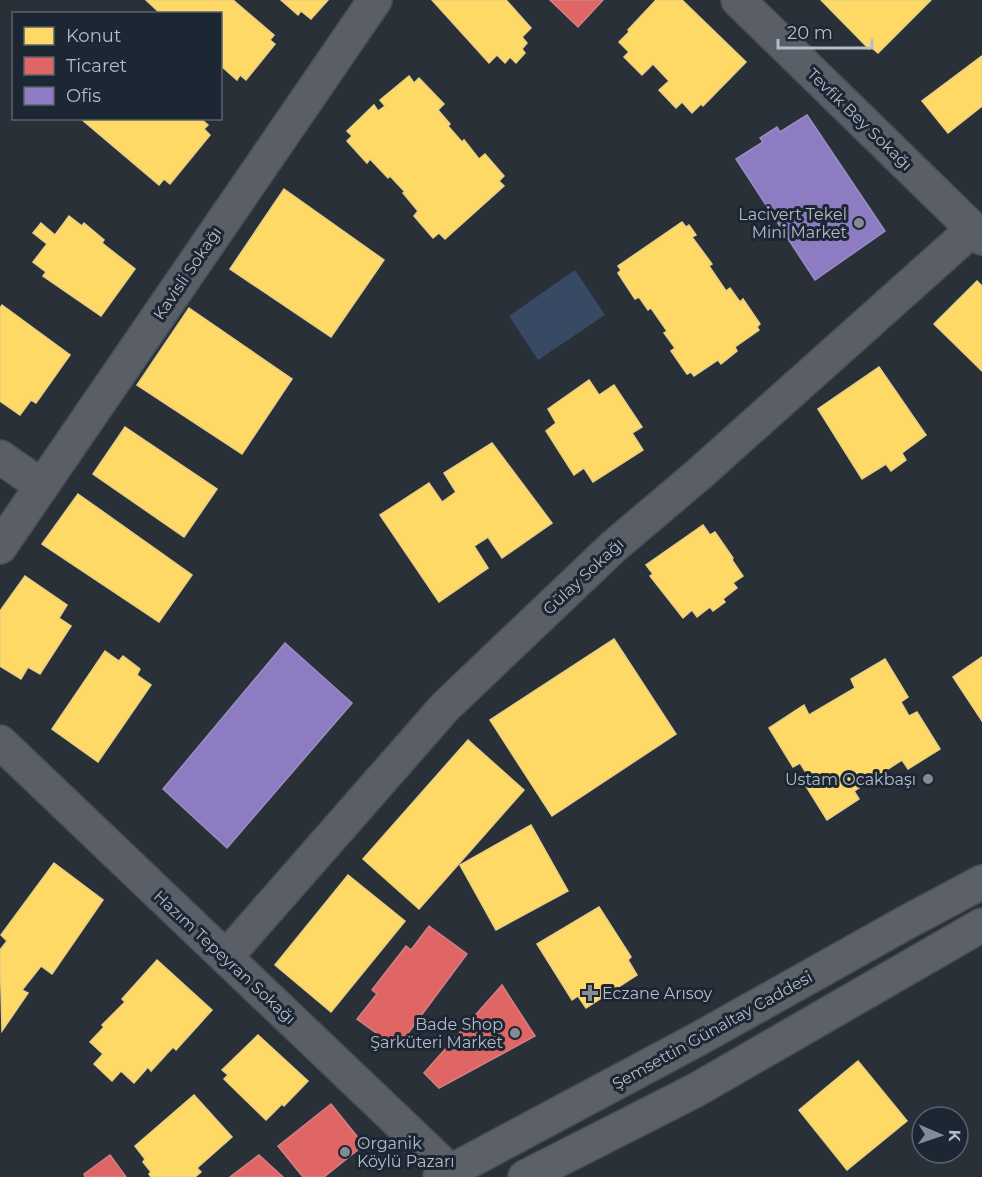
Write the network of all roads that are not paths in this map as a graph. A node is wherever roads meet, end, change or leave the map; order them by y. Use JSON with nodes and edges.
{"nodes":[{"id":1,"x":375,"y":0,"type":"edge"},
{"id":2,"x":738,"y":0,"type":"edge"},
{"id":3,"x":978,"y":233,"type":"edge"},
{"id":4,"x":0,"y":457,"type":"edge"},
{"id":5,"x":42,"y":486,"type":"junction"},
{"id":6,"x":0,"y":546,"type":"edge"},
{"id":7,"x":0,"y":742,"type":"edge"},
{"id":8,"x":982,"y":882,"type":"edge"},
{"id":9,"x":982,"y":925,"type":"edge"},
{"id":10,"x":226,"y":957,"type":"junction"},
{"id":11,"x":446,"y":1174,"type":"edge"},
{"id":12,"x":525,"y":1177,"type":"edge"}],
"edges":[{"from":1,"to":5,"type":"street","name":"Kavisli Sokağı"},
{"from":2,"to":3,"type":"street","name":"Tevfik Bey Sokağı"},
{"from":3,"to":10,"type":"street","name":"Gülay Sokağı"},
{"from":4,"to":5,"type":"street"},
{"from":5,"to":6,"type":"street","name":"Kavisli Sokağı"},
{"from":7,"to":10,"type":"street","name":"Hazım Tepeyran Sokağı"},
{"from":8,"to":11,"type":"main road","name":"Şemsettin Günaltay Caddesi"},
{"from":9,"to":12,"type":"main road"},
{"from":10,"to":11,"type":"street","name":"Hazım Tepeyran Sokağı"}]}
